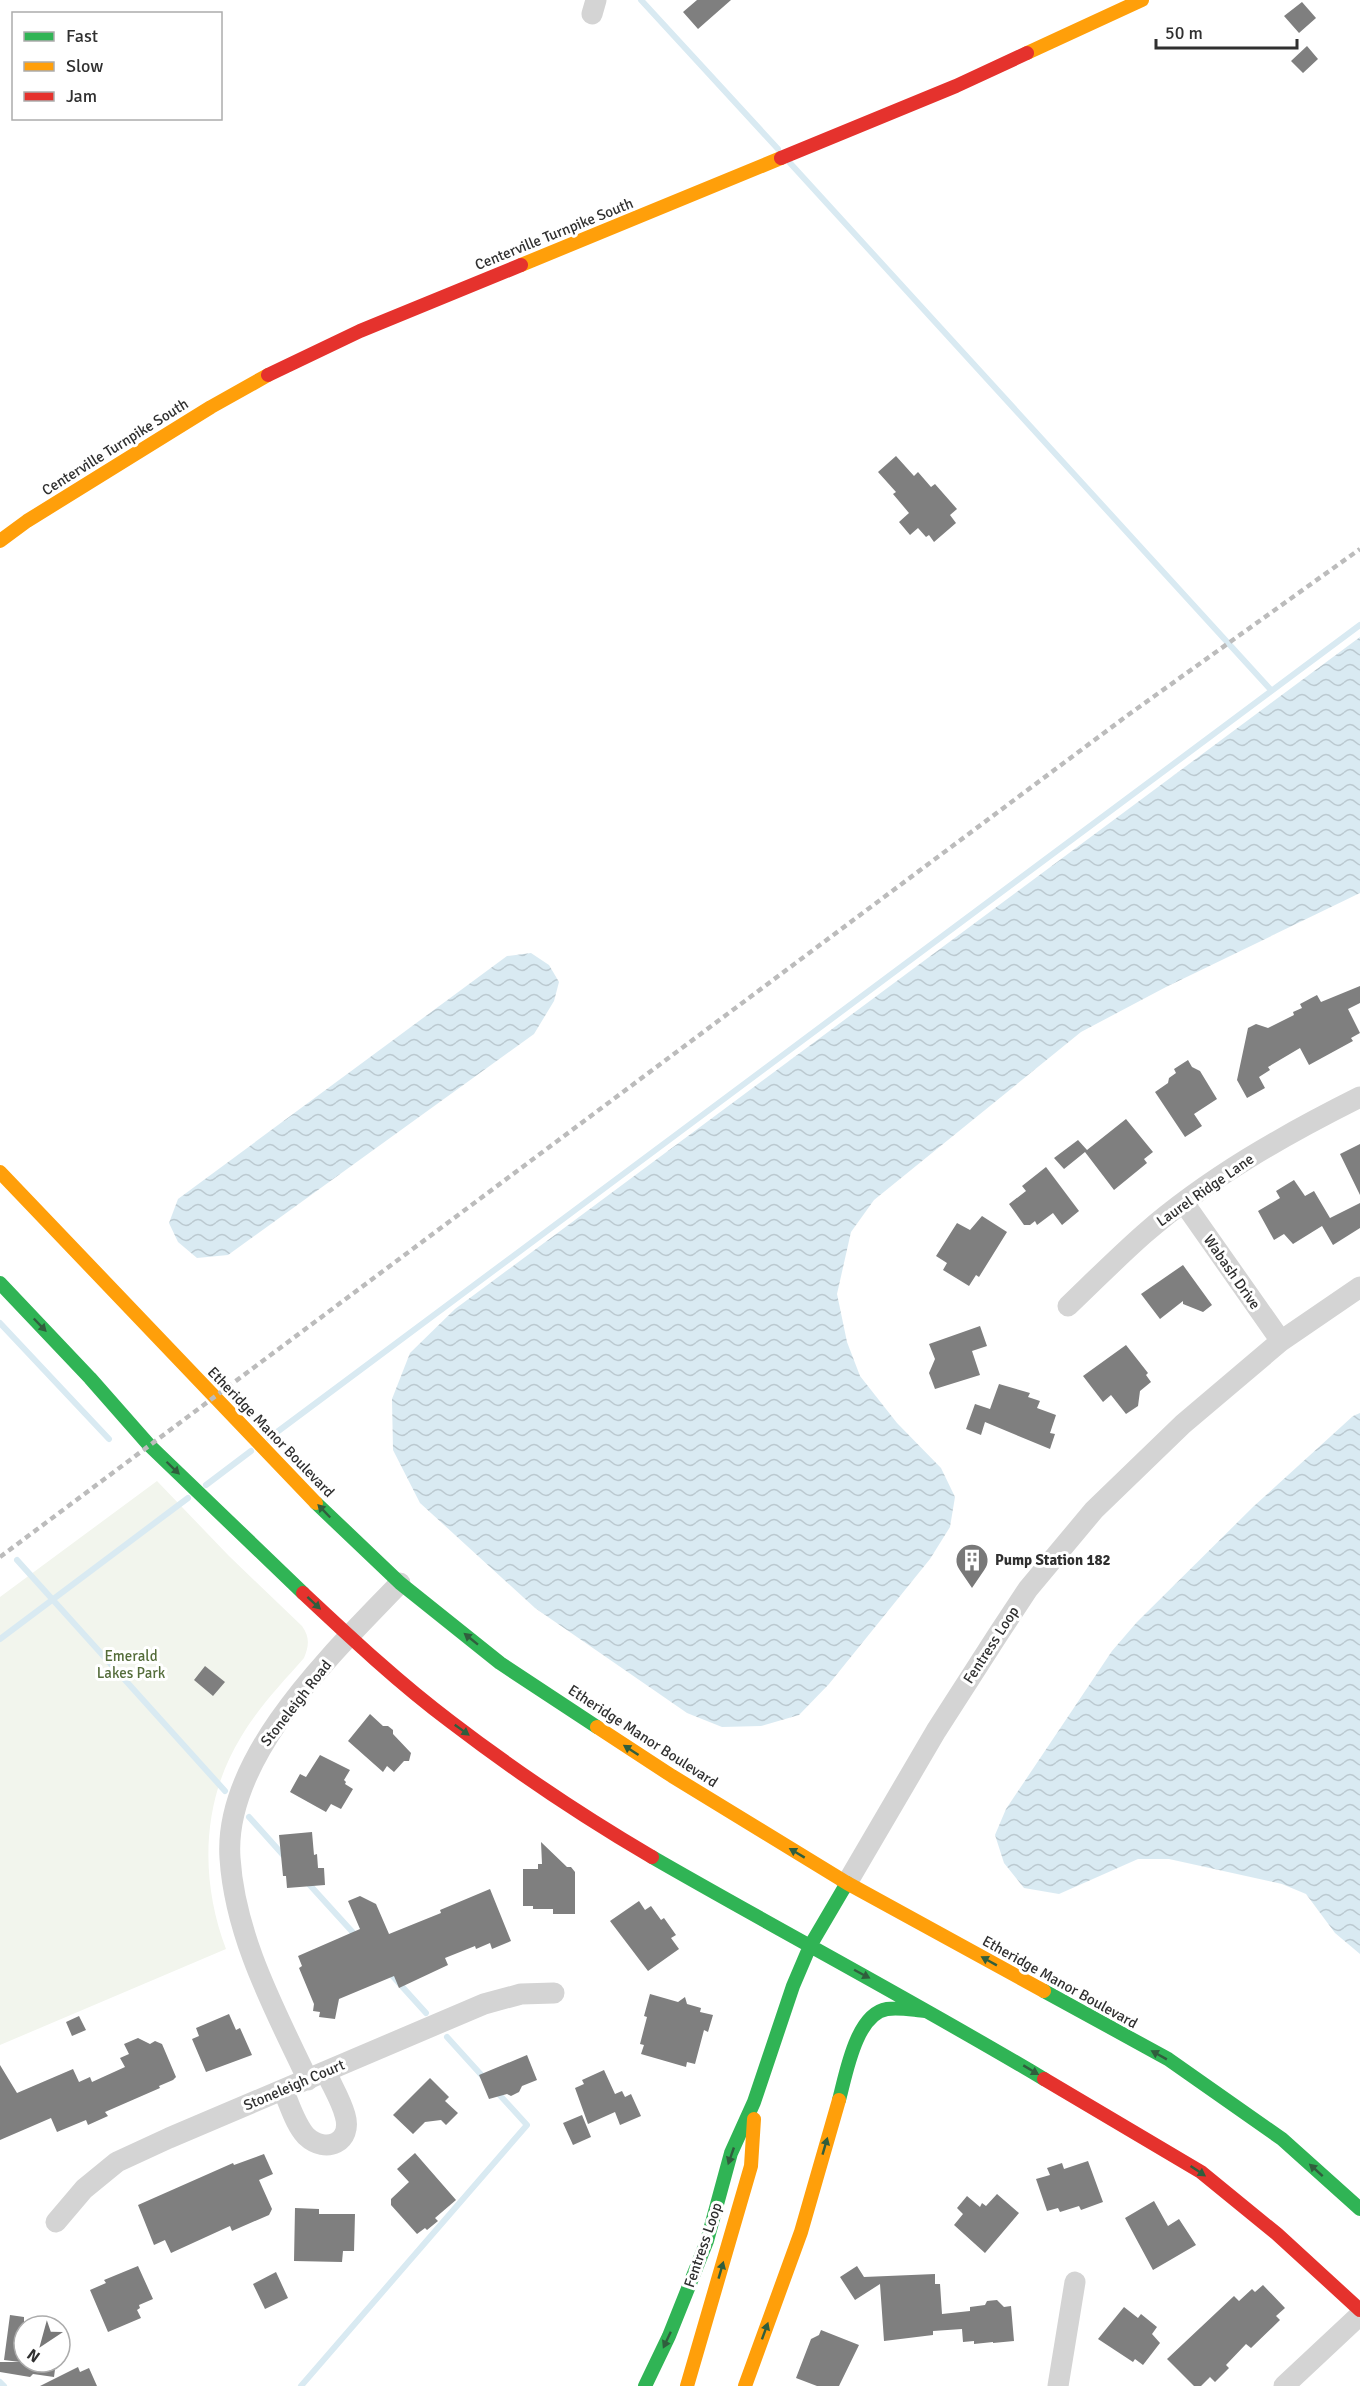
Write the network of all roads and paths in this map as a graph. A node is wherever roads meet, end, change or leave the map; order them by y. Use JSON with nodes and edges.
{"nodes":[{"id":1,"x":1142,"y":0,"type":"edge"},
{"id":2,"x":0,"y":542,"type":"edge"},
{"id":3,"x":1360,"y":1097,"type":"edge"},
{"id":4,"x":0,"y":1172,"type":"edge"},
{"id":5,"x":1184,"y":1203,"type":"junction"},
{"id":6,"x":0,"y":1283,"type":"edge"},
{"id":7,"x":1360,"y":1287,"type":"edge"},
{"id":8,"x":1068,"y":1306,"type":"dead end"},
{"id":9,"x":1281,"y":1341,"type":"junction"},
{"id":10,"x":400,"y":1583,"type":"junction"},
{"id":11,"x":349,"y":1636,"type":"junction"},
{"id":12,"x":847,"y":1883,"type":"junction"},
{"id":13,"x":810,"y":1946,"type":"junction"},
{"id":14,"x":554,"y":1993,"type":"dead end"},
{"id":15,"x":930,"y":2012,"type":"junction"},
{"id":16,"x":317,"y":2076,"type":"junction"},
{"id":17,"x":283,"y":2090,"type":"junction"},
{"id":18,"x":754,"y":2102,"type":"junction"},
{"id":19,"x":1360,"y":2209,"type":"edge"},
{"id":20,"x":56,"y":2222,"type":"dead end"},
{"id":21,"x":1075,"y":2282,"type":"dead end"},
{"id":22,"x":1360,"y":2310,"type":"edge"},
{"id":23,"x":1360,"y":2315,"type":"edge"},
{"id":24,"x":645,"y":2386,"type":"edge"},
{"id":25,"x":687,"y":2386,"type":"edge"},
{"id":26,"x":745,"y":2386,"type":"edge"},
{"id":27,"x":1058,"y":2386,"type":"edge"},
{"id":28,"x":1284,"y":2386,"type":"edge"}],
"edges":[{"from":1,"to":2,"type":"main road","name":"Centerville Turnpike South"},
{"from":3,"to":5,"type":"street","name":"Laurel Ridge Lane"},
{"from":10,"to":4,"type":"main road","name":"Etheridge Manor Boulevard","one_way":true},
{"from":5,"to":8,"type":"street","name":"Laurel Ridge Lane"},
{"from":5,"to":9,"type":"street","name":"Wabash Drive"},
{"from":6,"to":11,"type":"main road","one_way":true},
{"from":7,"to":9,"type":"street","name":"Fentress Loop"},
{"from":9,"to":12,"type":"street","name":"Fentress Loop"},
{"from":10,"to":11,"type":"street","name":"Stoneleigh Road"},
{"from":12,"to":10,"type":"main road","name":"Etheridge Manor Boulevard","one_way":true},
{"from":11,"to":13,"type":"main road","one_way":true},
{"from":11,"to":16,"type":"street","name":"Stoneleigh Road"},
{"from":12,"to":13,"type":"main road","name":"Fentress Loop"},
{"from":19,"to":12,"type":"main road","name":"Etheridge Manor Boulevard","one_way":true},
{"from":13,"to":15,"type":"main road","one_way":true},
{"from":13,"to":18,"type":"main road","name":"Fentress Loop"},
{"from":14,"to":16,"type":"street","name":"Stoneleigh Court"},
{"from":15,"to":22,"type":"main road","one_way":true},
{"from":26,"to":15,"type":"main road","one_way":true},
{"from":16,"to":17,"type":"street","name":"Stoneleigh Court"},
{"from":16,"to":17,"type":"street","name":"Stoneleigh Road"},
{"from":17,"to":20,"type":"street","name":"Stoneleigh Court"},
{"from":18,"to":24,"type":"main road","name":"Fentress Loop","one_way":true},
{"from":25,"to":18,"type":"main road","name":"Fentress Loop","one_way":true},
{"from":21,"to":27,"type":"street"},
{"from":23,"to":28,"type":"street"}]}
